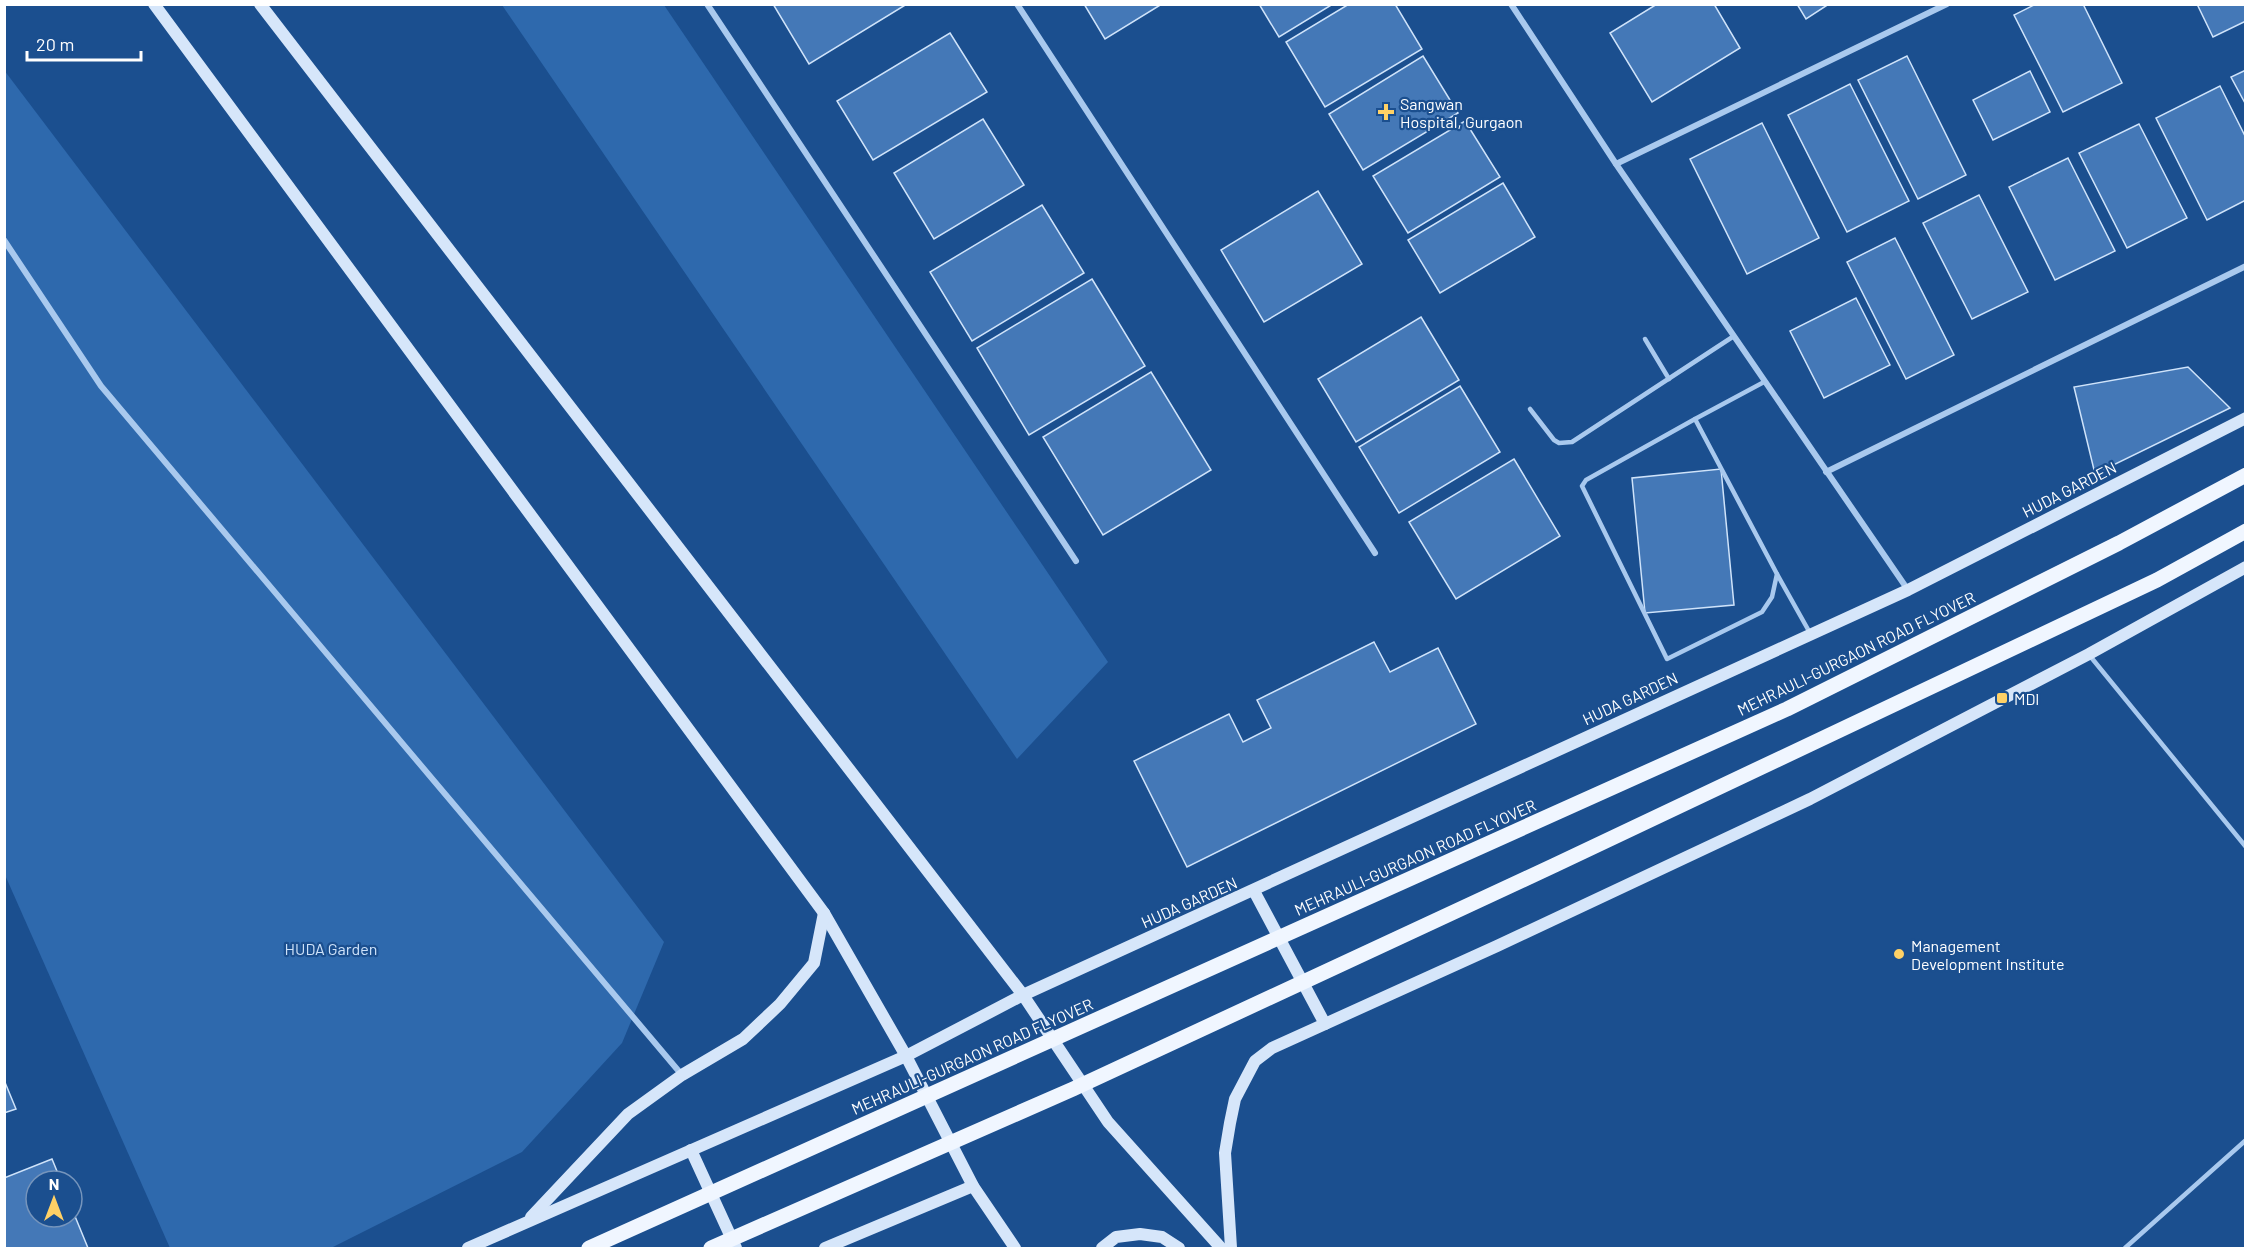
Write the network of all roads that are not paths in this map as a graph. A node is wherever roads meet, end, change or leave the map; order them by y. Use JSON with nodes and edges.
{"nodes":[{"id":1,"x":154,"y":4,"type":"edge"},
{"id":2,"x":260,"y":4,"type":"edge"},
{"id":3,"x":707,"y":4,"type":"edge"},
{"id":4,"x":1017,"y":4,"type":"edge"},
{"id":5,"x":1511,"y":4,"type":"edge"},
{"id":6,"x":1947,"y":4,"type":"edge"},
{"id":7,"x":1616,"y":164,"type":"junction"},
{"id":8,"x":4,"y":240,"type":"edge"},
{"id":9,"x":2246,"y":266,"type":"edge"},
{"id":10,"x":1734,"y":336,"type":"junction"},
{"id":11,"x":1645,"y":339,"type":"dead end"},
{"id":12,"x":1669,"y":379,"type":"junction"},
{"id":13,"x":1764,"y":382,"type":"junction"},
{"id":14,"x":1530,"y":409,"type":"dead end"},
{"id":15,"x":2246,"y":418,"type":"edge"},
{"id":16,"x":1695,"y":419,"type":"junction"},
{"id":17,"x":1826,"y":472,"type":"junction"},
{"id":18,"x":2246,"y":475,"type":"edge"},
{"id":19,"x":2246,"y":531,"type":"edge"},
{"id":20,"x":1376,"y":553,"type":"dead end"},
{"id":21,"x":1076,"y":561,"type":"dead end"},
{"id":22,"x":2246,"y":567,"type":"edge"},
{"id":23,"x":1777,"y":574,"type":"junction"},
{"id":24,"x":1908,"y":590,"type":"junction"},
{"id":25,"x":1810,"y":633,"type":"junction"},
{"id":26,"x":2089,"y":654,"type":"junction"},
{"id":27,"x":2246,"y":847,"type":"edge"},
{"id":28,"x":1254,"y":891,"type":"junction"},
{"id":29,"x":824,"y":913,"type":"junction"},
{"id":30,"x":1023,"y":995,"type":"junction"},
{"id":31,"x":1325,"y":1024,"type":"junction"},
{"id":32,"x":906,"y":1056,"type":"junction"},
{"id":33,"x":682,"y":1075,"type":"junction"},
{"id":34,"x":2246,"y":1140,"type":"edge"},
{"id":35,"x":691,"y":1150,"type":"junction"},
{"id":36,"x":973,"y":1186,"type":"junction"},
{"id":37,"x":526,"y":1222,"type":"junction"},
{"id":38,"x":468,"y":1248,"type":"edge"},
{"id":39,"x":589,"y":1248,"type":"edge"},
{"id":40,"x":711,"y":1248,"type":"edge"},
{"id":41,"x":736,"y":1248,"type":"edge"},
{"id":42,"x":825,"y":1248,"type":"edge"},
{"id":43,"x":1015,"y":1248,"type":"edge"},
{"id":44,"x":1102,"y":1248,"type":"edge"},
{"id":45,"x":1179,"y":1248,"type":"edge"},
{"id":46,"x":1221,"y":1248,"type":"edge"},
{"id":47,"x":1231,"y":1248,"type":"edge"},
{"id":48,"x":2125,"y":1248,"type":"edge"}],
"edges":[{"from":1,"to":29,"type":"street"},
{"from":2,"to":30,"type":"street"},
{"from":3,"to":21,"type":"street"},
{"from":4,"to":20,"type":"street"},
{"from":5,"to":7,"type":"street"},
{"from":6,"to":7,"type":"street"},
{"from":7,"to":10,"type":"street"},
{"from":8,"to":33,"type":"street"},
{"from":9,"to":17,"type":"street"},
{"from":10,"to":12,"type":"lane"},
{"from":10,"to":13,"type":"street"},
{"from":11,"to":12,"type":"lane"},
{"from":12,"to":14,"type":"lane"},
{"from":13,"to":16,"type":"lane"},
{"from":13,"to":17,"type":"street"},
{"from":15,"to":24,"type":"street","name":"HUDA GARDEN"},
{"from":16,"to":23,"type":"lane"},
{"from":16,"to":23,"type":"lane"},
{"from":17,"to":24,"type":"street"},
{"from":18,"to":39,"type":"main road","name":"MEHRAULI-GURGAON ROAD FLYOVER","bridge":true},
{"from":19,"to":40,"type":"main road","bridge":true},
{"from":22,"to":26,"type":"street"},
{"from":23,"to":25,"type":"lane"},
{"from":24,"to":25,"type":"street","name":"HUDA GARDEN"},
{"from":25,"to":28,"type":"street","name":"HUDA GARDEN"},
{"from":26,"to":27,"type":"lane"},
{"from":26,"to":31,"type":"street"},
{"from":28,"to":30,"type":"street","name":"HUDA GARDEN"},
{"from":28,"to":31,"type":"street"},
{"from":29,"to":32,"type":"street"},
{"from":29,"to":33,"type":"street"},
{"from":30,"to":32,"type":"street","name":"HUDA GARDEN"},
{"from":30,"to":46,"type":"street"},
{"from":31,"to":47,"type":"street"},
{"from":32,"to":35,"type":"street","name":"HUDA GARDEN"},
{"from":32,"to":36,"type":"street"},
{"from":33,"to":37,"type":"street"},
{"from":34,"to":48,"type":"lane"},
{"from":35,"to":37,"type":"street","name":"HUDA GARDEN"},
{"from":35,"to":41,"type":"street"},
{"from":36,"to":42,"type":"street"},
{"from":36,"to":43,"type":"street"},
{"from":37,"to":38,"type":"street","name":"HUDA GARDEN"},
{"from":44,"to":45,"type":"street"}]}
